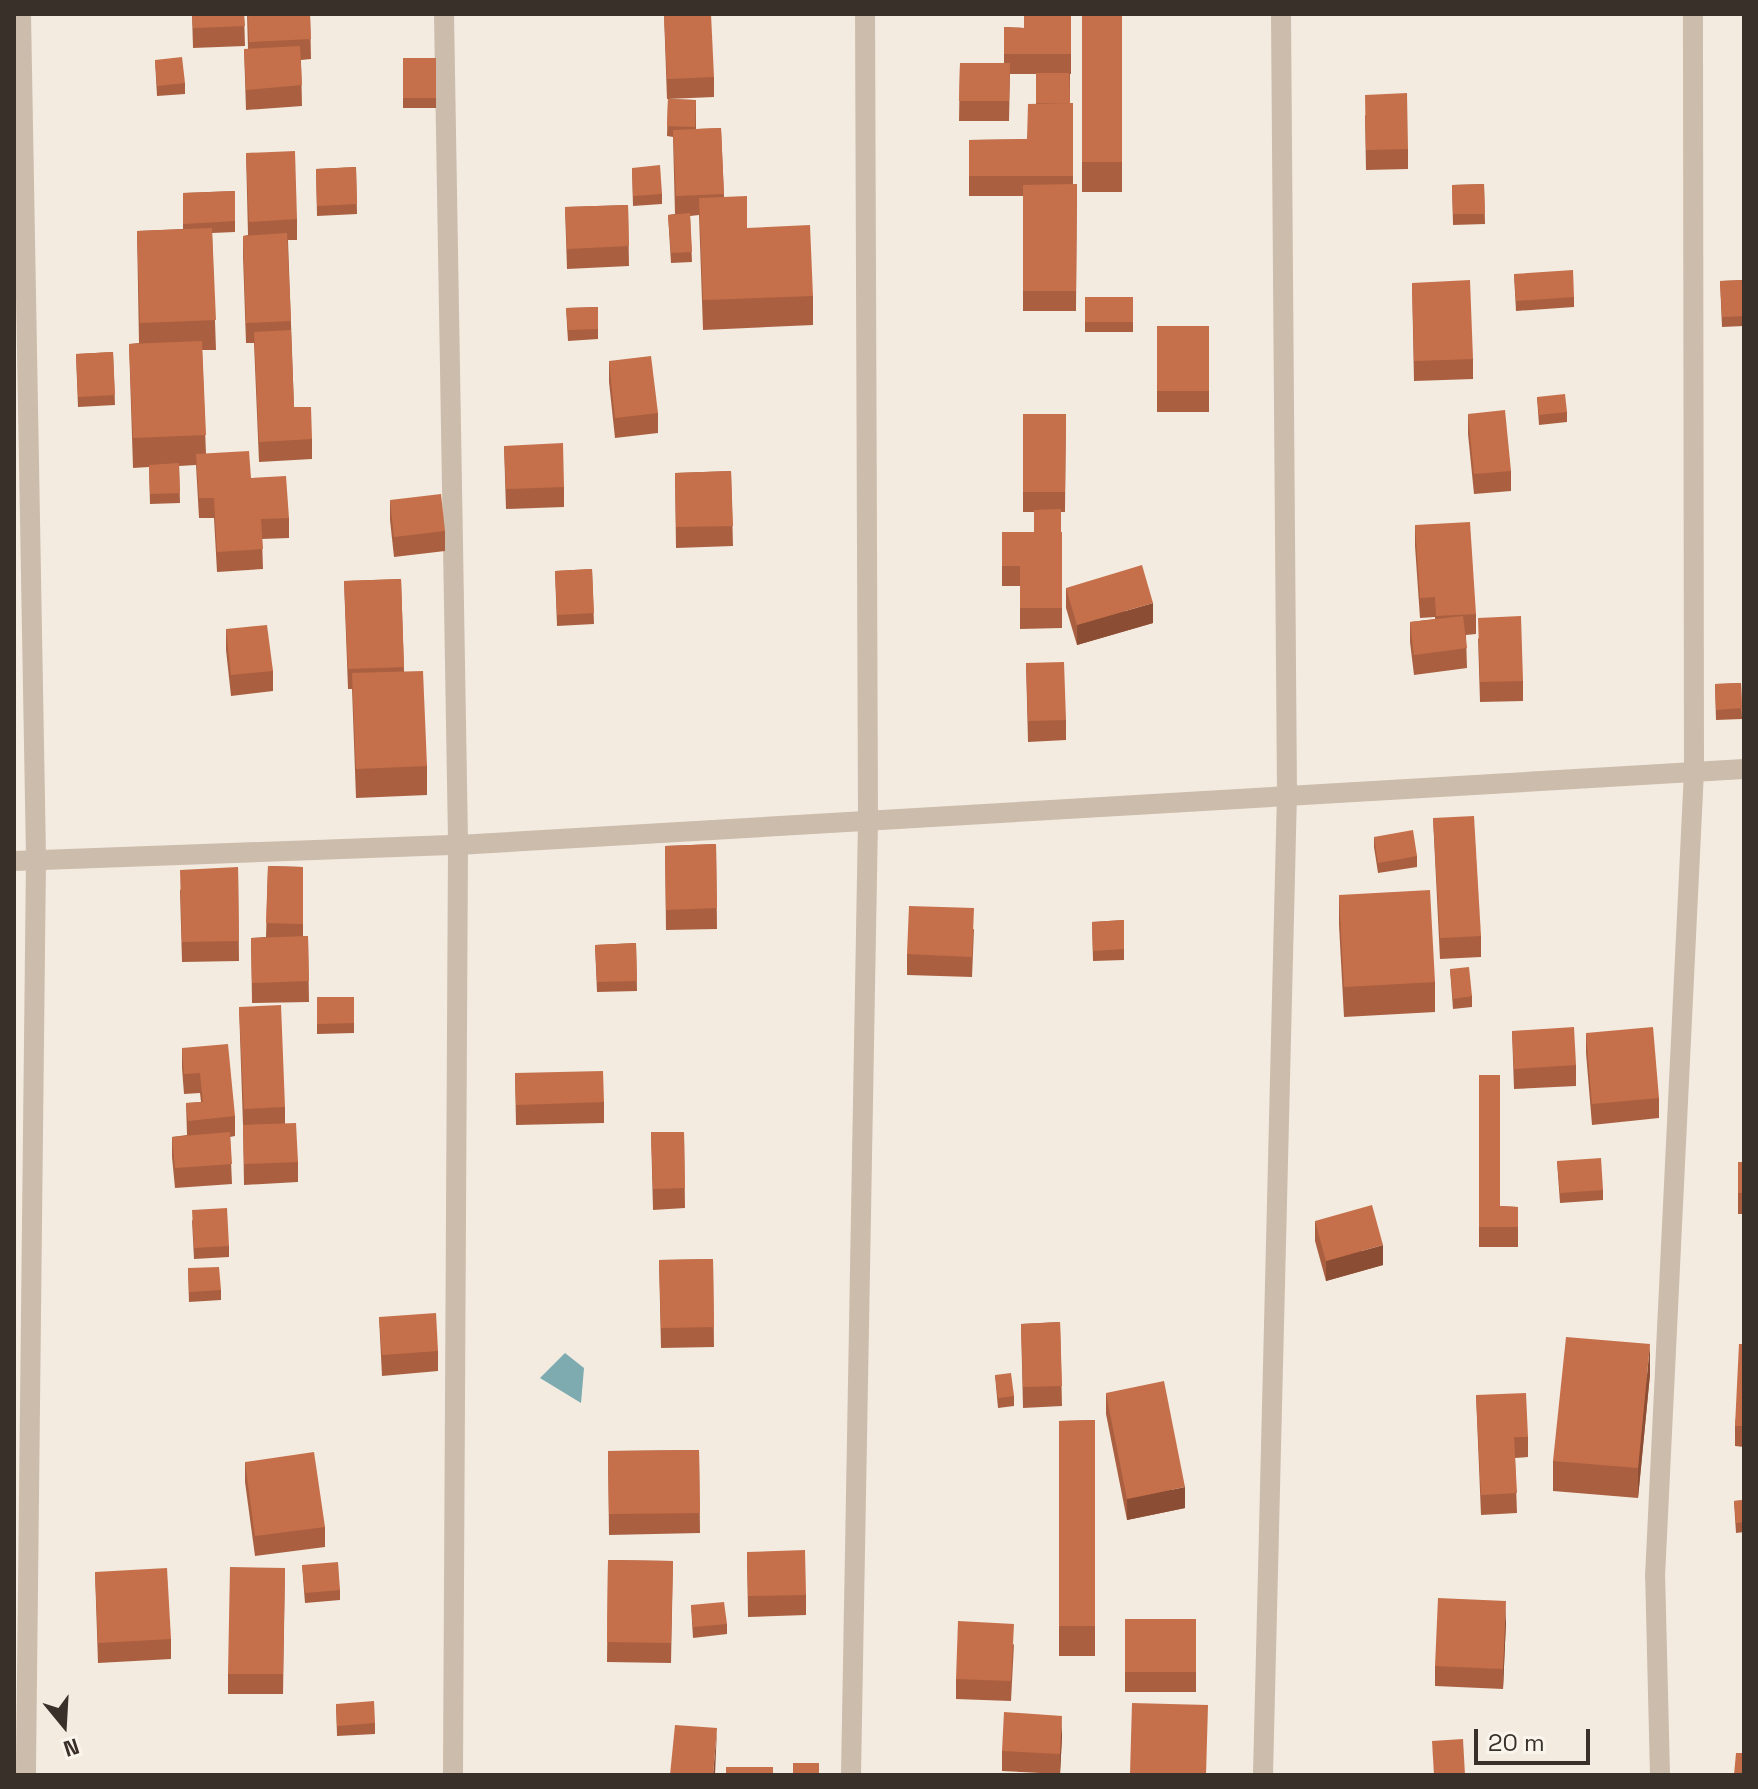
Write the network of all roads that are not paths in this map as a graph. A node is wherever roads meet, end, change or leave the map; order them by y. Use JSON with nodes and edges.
{"nodes":[{"id":1,"x":21,"y":14,"type":"edge"},
{"id":2,"x":444,"y":14,"type":"edge"},
{"id":3,"x":865,"y":14,"type":"edge"},
{"id":4,"x":1281,"y":14,"type":"edge"},
{"id":5,"x":1693,"y":14,"type":"edge"},
{"id":6,"x":1744,"y":769,"type":"edge"},
{"id":7,"x":1694,"y":772,"type":"junction"},
{"id":8,"x":1287,"y":796,"type":"junction"},
{"id":9,"x":868,"y":821,"type":"junction"},
{"id":10,"x":458,"y":845,"type":"junction"},
{"id":11,"x":36,"y":859,"type":"junction"},
{"id":12,"x":14,"y":861,"type":"edge"},
{"id":13,"x":26,"y":1775,"type":"edge"},
{"id":14,"x":453,"y":1775,"type":"edge"},
{"id":15,"x":851,"y":1775,"type":"edge"},
{"id":16,"x":1263,"y":1775,"type":"edge"},
{"id":17,"x":1660,"y":1775,"type":"edge"}],
"edges":[{"from":1,"to":11,"type":"street"},
{"from":2,"to":10,"type":"street"},
{"from":3,"to":9,"type":"street"},
{"from":4,"to":8,"type":"street"},
{"from":5,"to":7,"type":"street"},
{"from":6,"to":7,"type":"street"},
{"from":7,"to":8,"type":"street"},
{"from":7,"to":17,"type":"street"},
{"from":8,"to":9,"type":"street"},
{"from":8,"to":16,"type":"street"},
{"from":9,"to":10,"type":"street"},
{"from":9,"to":15,"type":"street"},
{"from":10,"to":11,"type":"street"},
{"from":10,"to":14,"type":"street"},
{"from":11,"to":12,"type":"street"},
{"from":11,"to":13,"type":"street"}]}
